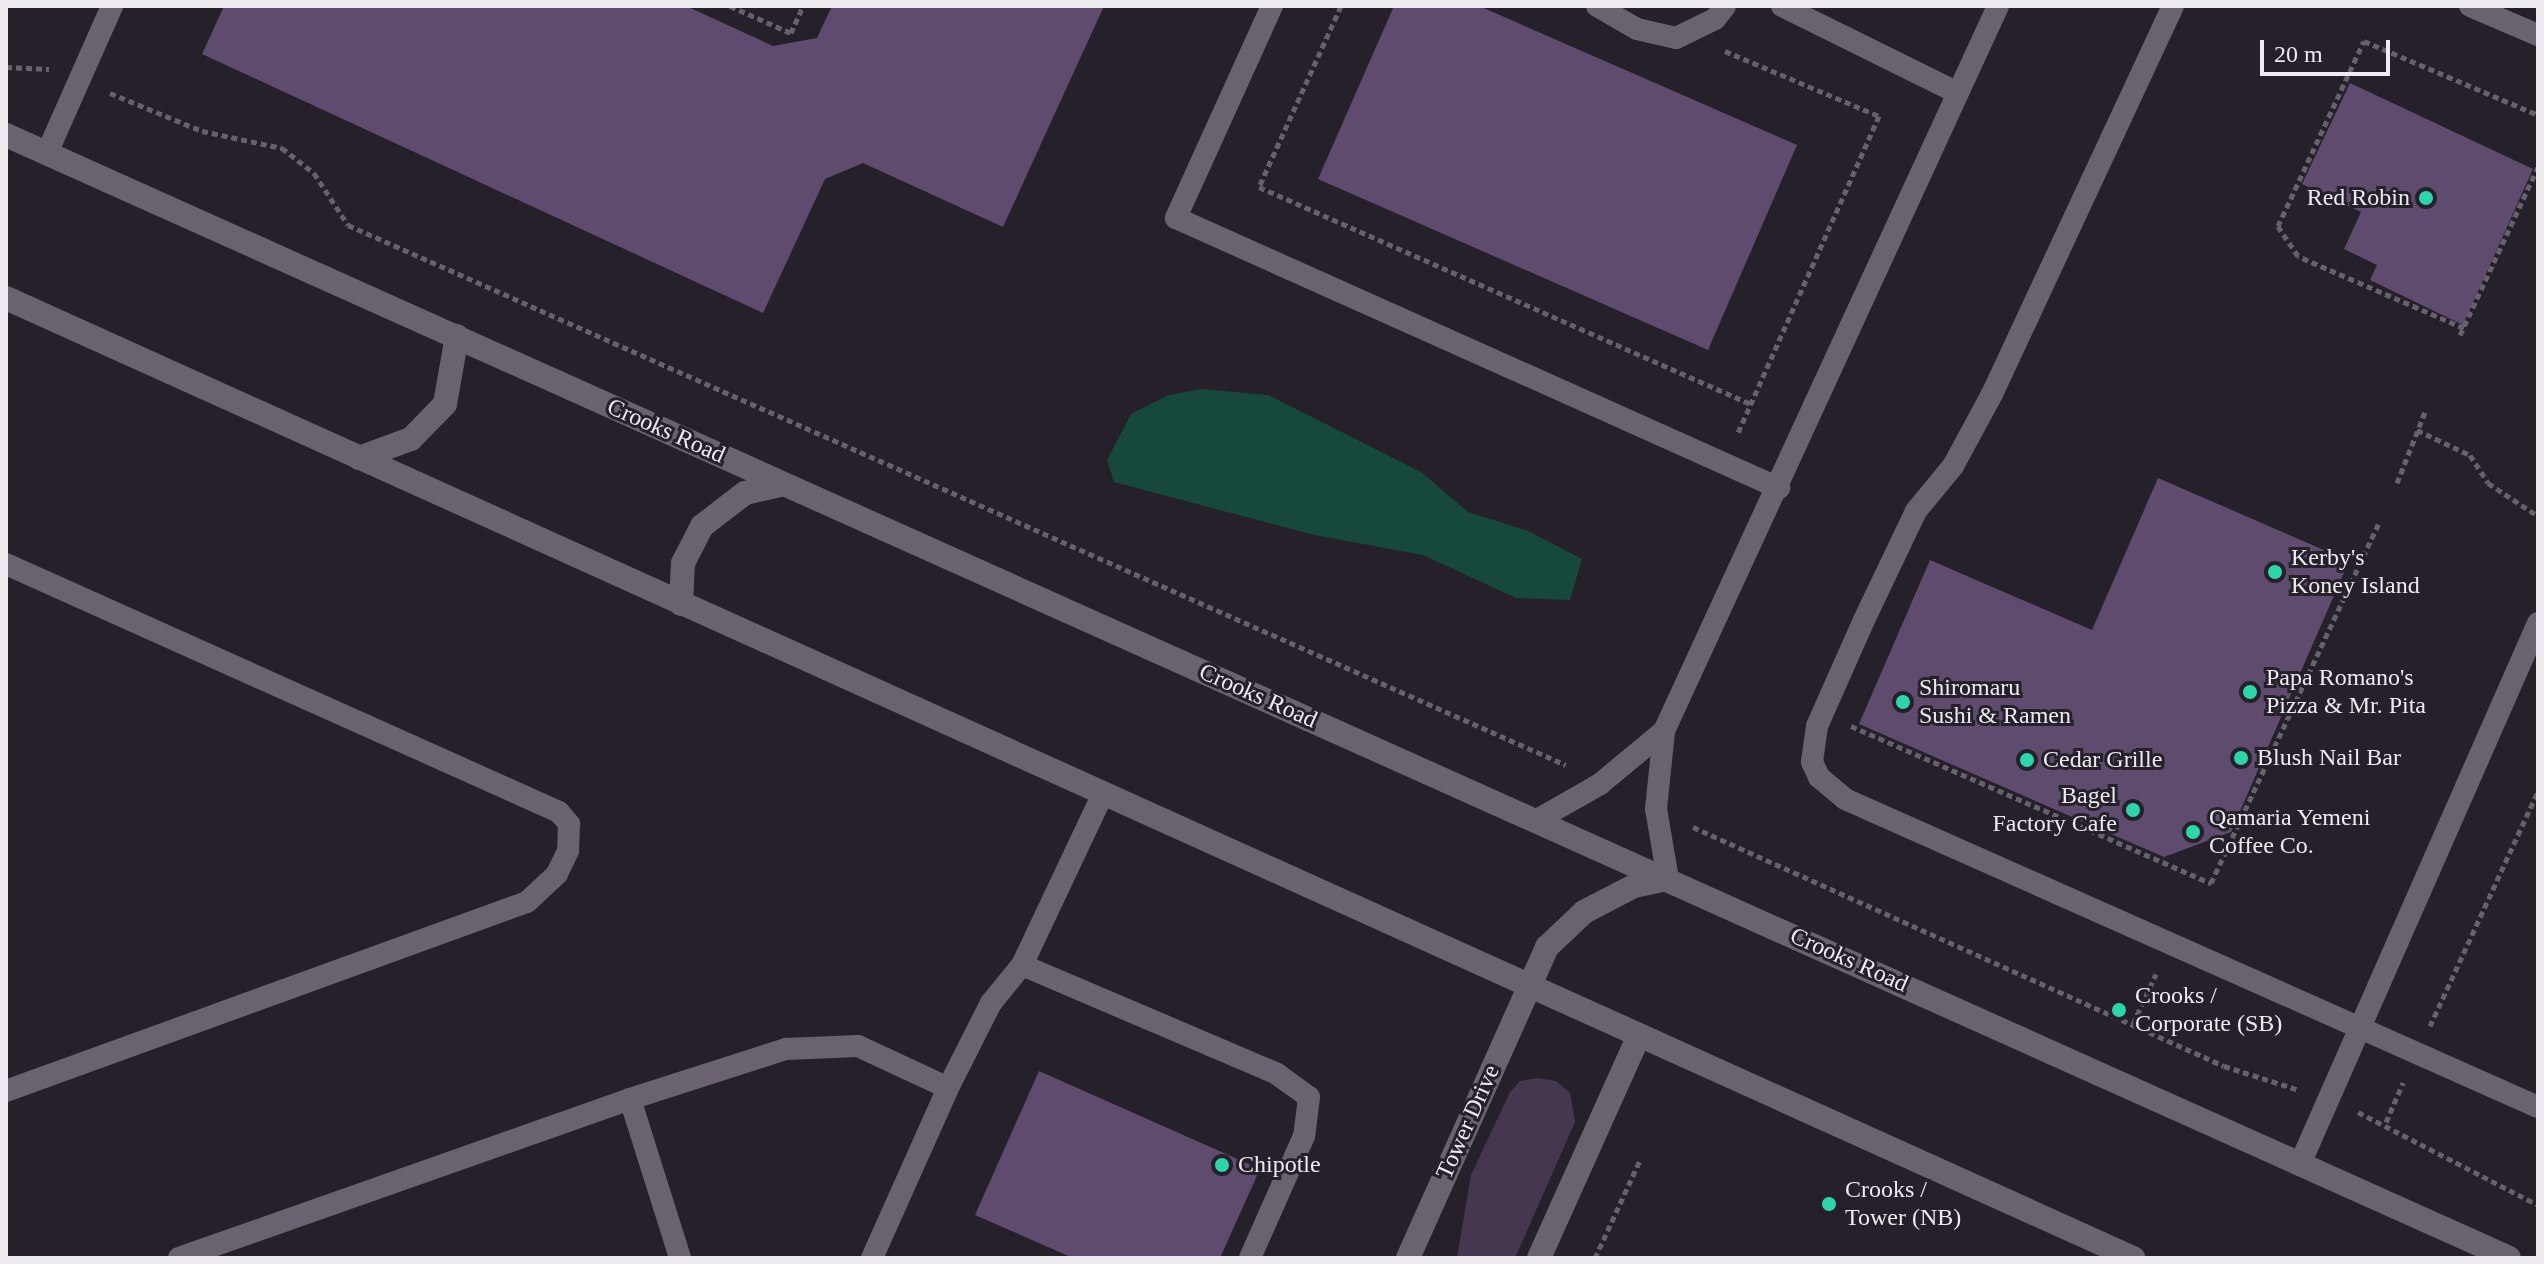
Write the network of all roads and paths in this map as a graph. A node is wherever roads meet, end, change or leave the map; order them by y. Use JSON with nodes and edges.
{"nodes":[{"id":1,"x":112,"y":6,"type":"edge"},
{"id":2,"x":730,"y":6,"type":"edge"},
{"id":3,"x":803,"y":6,"type":"edge"},
{"id":4,"x":1272,"y":6,"type":"edge"},
{"id":5,"x":1341,"y":6,"type":"edge"},
{"id":6,"x":1597,"y":6,"type":"edge"},
{"id":7,"x":1725,"y":6,"type":"edge"},
{"id":8,"x":1782,"y":6,"type":"edge"},
{"id":9,"x":1998,"y":6,"type":"edge"},
{"id":10,"x":2173,"y":6,"type":"edge"},
{"id":11,"x":2470,"y":6,"type":"edge"},
{"id":12,"x":2538,"y":35,"type":"edge"},
{"id":13,"x":1716,"y":47,"type":"dead end"},
{"id":14,"x":6,"y":67,"type":"edge"},
{"id":15,"x":55,"y":70,"type":"dead end"},
{"id":16,"x":1958,"y":93,"type":"junction"},
{"id":17,"x":114,"y":95,"type":"dead end"},
{"id":18,"x":2538,"y":115,"type":"edge"},
{"id":19,"x":6,"y":135,"type":"edge"},
{"id":20,"x":47,"y":153,"type":"junction"},
{"id":21,"x":2538,"y":167,"type":"edge"},
{"id":22,"x":6,"y":298,"type":"edge"},
{"id":23,"x":2464,"y":328,"type":"junction"},
{"id":24,"x":2460,"y":335,"type":"dead end"},
{"id":25,"x":457,"y":336,"type":"junction"},
{"id":26,"x":1751,"y":404,"type":"junction"},
{"id":27,"x":2425,"y":412,"type":"dead end"},
{"id":28,"x":2417,"y":430,"type":"junction"},
{"id":29,"x":1735,"y":440,"type":"dead end"},
{"id":30,"x":359,"y":458,"type":"junction"},
{"id":31,"x":2397,"y":483,"type":"dead end"},
{"id":32,"x":783,"y":484,"type":"junction"},
{"id":33,"x":1779,"y":488,"type":"junction"},
{"id":34,"x":2538,"y":516,"type":"edge"},
{"id":35,"x":2379,"y":522,"type":"dead end"},
{"id":36,"x":6,"y":564,"type":"edge"},
{"id":37,"x":681,"y":604,"type":"junction"},
{"id":38,"x":2538,"y":623,"type":"edge"},
{"id":39,"x":1855,"y":711,"type":"dead end"},
{"id":40,"x":1664,"y":731,"type":"junction"},
{"id":41,"x":1569,"y":767,"type":"dead end"},
{"id":42,"x":2538,"y":791,"type":"edge"},
{"id":43,"x":1103,"y":794,"type":"junction"},
{"id":44,"x":1537,"y":820,"type":"junction"},
{"id":45,"x":1689,"y":825,"type":"dead end"},
{"id":46,"x":2198,"y":878,"type":"junction"},
{"id":47,"x":1668,"y":879,"type":"junction"},
{"id":48,"x":2194,"y":886,"type":"dead end"},
{"id":49,"x":2162,"y":962,"type":"dead end"},
{"id":50,"x":1022,"y":965,"type":"junction"},
{"id":51,"x":1529,"y":987,"type":"junction"},
{"id":52,"x":2133,"y":1024,"type":"junction"},
{"id":53,"x":2360,"y":1028,"type":"junction"},
{"id":54,"x":2428,"y":1029,"type":"dead end"},
{"id":55,"x":1639,"y":1035,"type":"junction"},
{"id":56,"x":2409,"y":1071,"type":"dead end"},
{"id":57,"x":2293,"y":1087,"type":"dead end"},
{"id":58,"x":948,"y":1088,"type":"junction"},
{"id":59,"x":6,"y":1091,"type":"edge"},
{"id":60,"x":630,"y":1099,"type":"junction"},
{"id":61,"x":2538,"y":1107,"type":"edge"},
{"id":62,"x":2376,"y":1118,"type":"dead end"},
{"id":63,"x":2386,"y":1122,"type":"junction"},
{"id":64,"x":1640,"y":1160,"type":"dead end"},
{"id":65,"x":2300,"y":1164,"type":"junction"},
{"id":66,"x":2538,"y":1205,"type":"edge"},
{"id":67,"x":179,"y":1258,"type":"edge"},
{"id":68,"x":680,"y":1258,"type":"edge"},
{"id":69,"x":872,"y":1258,"type":"edge"},
{"id":70,"x":1250,"y":1258,"type":"edge"},
{"id":71,"x":1408,"y":1258,"type":"edge"},
{"id":72,"x":1539,"y":1258,"type":"edge"},
{"id":73,"x":1595,"y":1258,"type":"edge"},
{"id":74,"x":2133,"y":1258,"type":"edge"},
{"id":75,"x":2509,"y":1258,"type":"edge"}],
"edges":[{"from":1,"to":20,"type":"lane"},
{"from":2,"to":3,"type":"path"},
{"from":4,"to":33,"type":"lane"},
{"from":5,"to":26,"type":"path"},
{"from":6,"to":7,"type":"lane"},
{"from":8,"to":16,"type":"lane"},
{"from":9,"to":16,"type":"lane"},
{"from":10,"to":53,"type":"lane"},
{"from":11,"to":12,"type":"lane"},
{"from":13,"to":26,"type":"path"},
{"from":14,"to":15,"type":"path"},
{"from":16,"to":33,"type":"lane"},
{"from":17,"to":41,"type":"path"},
{"from":18,"to":23,"type":"path"},
{"from":19,"to":20,"type":"main road","name":"Crooks Road"},
{"from":20,"to":25,"type":"main road","name":"Crooks Road"},
{"from":21,"to":23,"type":"path"},
{"from":22,"to":30,"type":"main road"},
{"from":23,"to":24,"type":"path"},
{"from":25,"to":30,"type":"main road"},
{"from":25,"to":32,"type":"main road","name":"Crooks Road"},
{"from":26,"to":29,"type":"path"},
{"from":27,"to":28,"type":"path"},
{"from":28,"to":31,"type":"path"},
{"from":28,"to":34,"type":"path"},
{"from":30,"to":37,"type":"main road"},
{"from":32,"to":37,"type":"main road"},
{"from":32,"to":44,"type":"main road","name":"Crooks Road"},
{"from":33,"to":40,"type":"lane"},
{"from":35,"to":46,"type":"path"},
{"from":36,"to":59,"type":"lane"},
{"from":37,"to":43,"type":"main road"},
{"from":38,"to":53,"type":"lane"},
{"from":39,"to":46,"type":"path"},
{"from":40,"to":44,"type":"lane"},
{"from":40,"to":47,"type":"lane"},
{"from":42,"to":54,"type":"path"},
{"from":43,"to":50,"type":"lane"},
{"from":43,"to":51,"type":"main road"},
{"from":44,"to":47,"type":"main road","name":"Crooks Road"},
{"from":45,"to":52,"type":"path"},
{"from":46,"to":48,"type":"path"},
{"from":47,"to":51,"type":"main road","name":"Tower Drive"},
{"from":47,"to":65,"type":"main road","name":"Crooks Road"},
{"from":49,"to":52,"type":"path"},
{"from":50,"to":58,"type":"lane"},
{"from":50,"to":70,"type":"lane"},
{"from":51,"to":55,"type":"main road"},
{"from":51,"to":71,"type":"main road","name":"Tower Drive"},
{"from":52,"to":57,"type":"path"},
{"from":53,"to":61,"type":"lane"},
{"from":53,"to":65,"type":"lane"},
{"from":55,"to":72,"type":"main road"},
{"from":55,"to":74,"type":"main road"},
{"from":56,"to":63,"type":"path"},
{"from":58,"to":60,"type":"lane"},
{"from":58,"to":69,"type":"lane"},
{"from":60,"to":67,"type":"lane"},
{"from":60,"to":68,"type":"lane"},
{"from":62,"to":63,"type":"path"},
{"from":63,"to":66,"type":"path"},
{"from":64,"to":73,"type":"path"},
{"from":65,"to":75,"type":"main road","name":"Crooks Road"}]}
